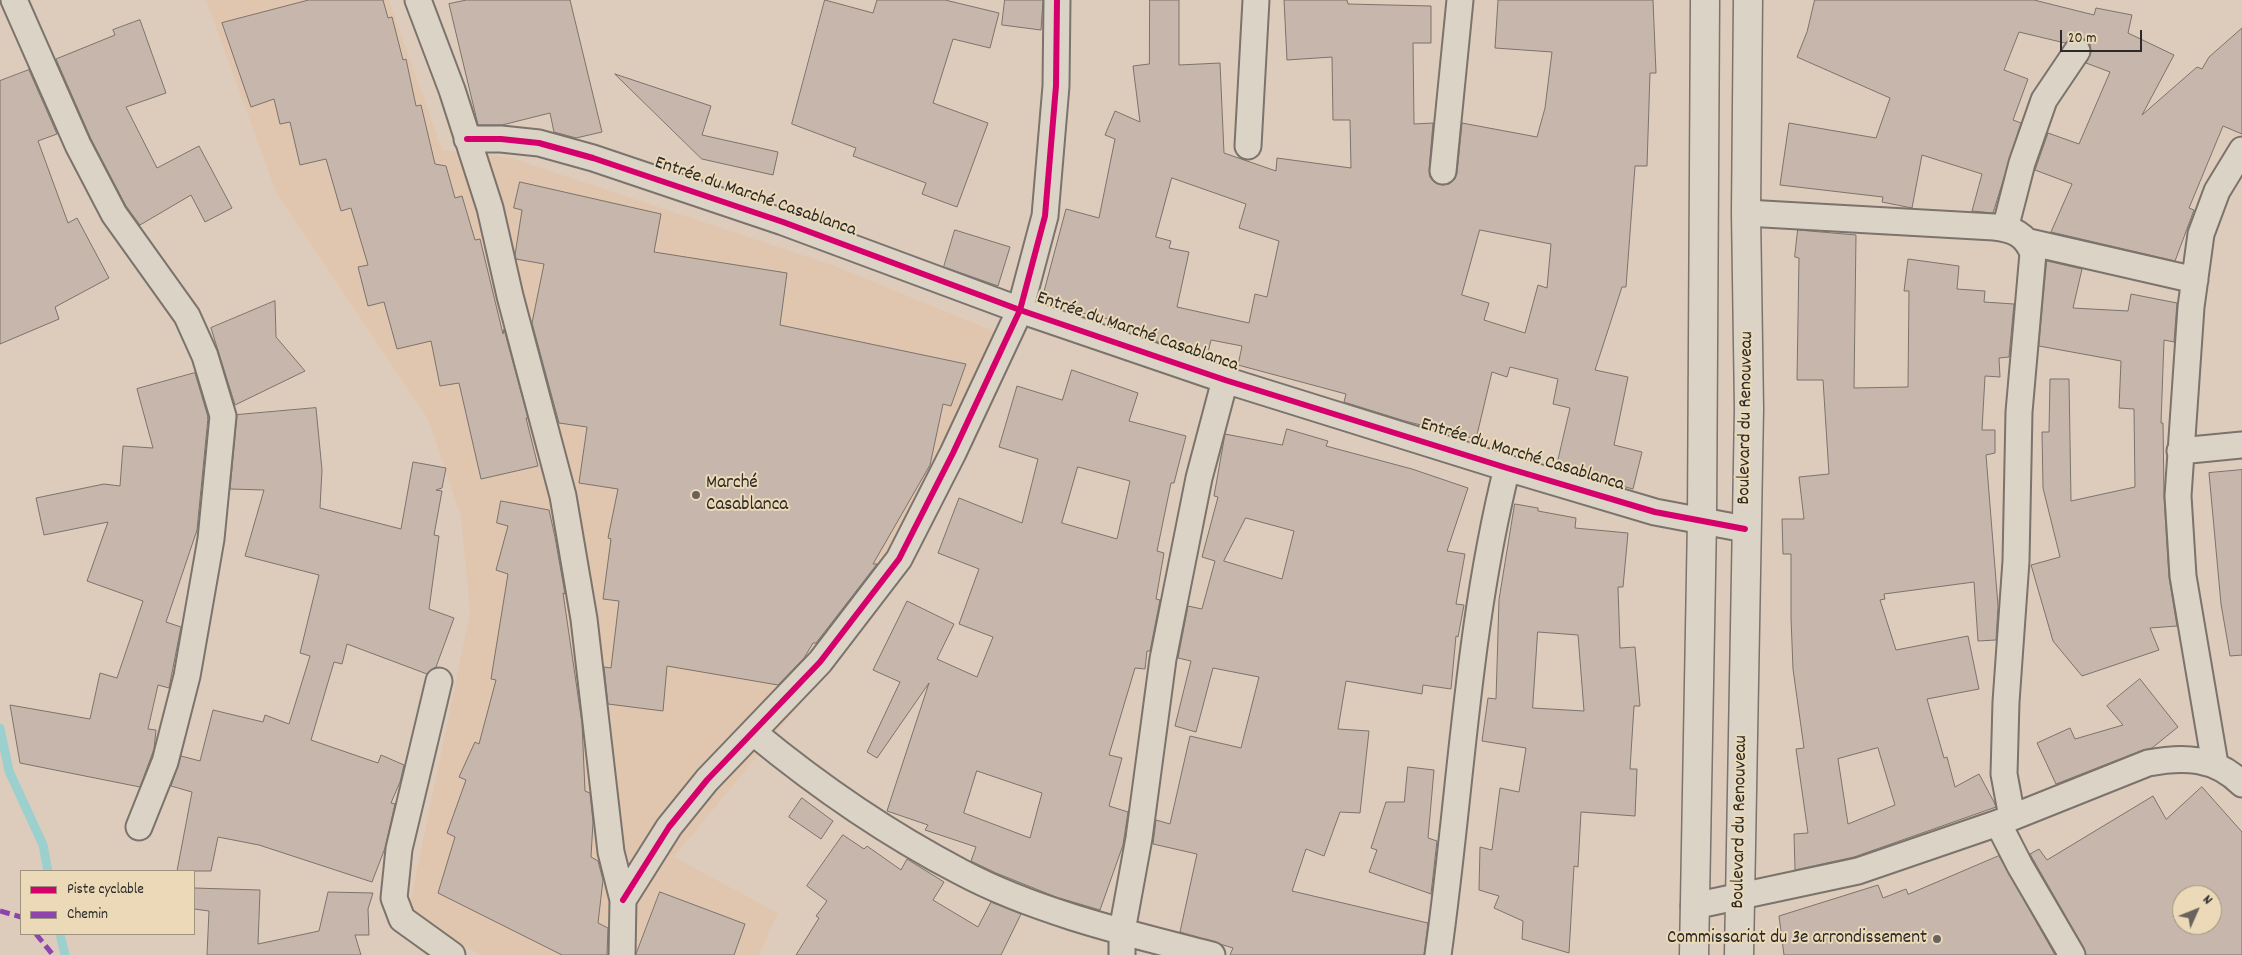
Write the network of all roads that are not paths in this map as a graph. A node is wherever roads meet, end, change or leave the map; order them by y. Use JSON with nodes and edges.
{"nodes":[{"id":1,"x":14,"y":0,"type":"edge"},
{"id":2,"x":418,"y":0,"type":"edge"},
{"id":3,"x":1057,"y":0,"type":"edge"},
{"id":4,"x":1256,"y":0,"type":"edge"},
{"id":5,"x":1460,"y":0,"type":"edge"},
{"id":6,"x":1705,"y":0,"type":"edge"},
{"id":7,"x":1748,"y":0,"type":"edge"},
{"id":8,"x":2077,"y":51,"type":"dead end"},
{"id":9,"x":467,"y":138,"type":"junction"},
{"id":10,"x":1248,"y":146,"type":"dead end"},
{"id":11,"x":2242,"y":150,"type":"edge"},
{"id":12,"x":1443,"y":171,"type":"dead end"},
{"id":13,"x":1746,"y":213,"type":"junction"},
{"id":14,"x":2005,"y":228,"type":"junction"},
{"id":15,"x":2028,"y":242,"type":"junction"},
{"id":16,"x":2195,"y":280,"type":"junction"},
{"id":17,"x":1020,"y":310,"type":"junction"},
{"id":18,"x":1226,"y":380,"type":"junction"},
{"id":19,"x":2242,"y":445,"type":"edge"},
{"id":20,"x":2180,"y":451,"type":"junction"},
{"id":21,"x":1507,"y":468,"type":"junction"},
{"id":22,"x":1702,"y":520,"type":"junction"},
{"id":23,"x":1745,"y":529,"type":"junction"},
{"id":24,"x":439,"y":681,"type":"dead end"},
{"id":25,"x":754,"y":732,"type":"junction"},
{"id":26,"x":2215,"y":764,"type":"junction"},
{"id":27,"x":2242,"y":784,"type":"edge"},
{"id":28,"x":2005,"y":820,"type":"junction"},
{"id":29,"x":139,"y":827,"type":"dead end"},
{"id":30,"x":1740,"y":897,"type":"junction"},
{"id":31,"x":623,"y":900,"type":"junction"},
{"id":32,"x":1694,"y":906,"type":"junction"},
{"id":33,"x":1122,"y":943,"type":"edge"},
{"id":34,"x":452,"y":955,"type":"edge"},
{"id":35,"x":622,"y":955,"type":"edge"},
{"id":36,"x":1212,"y":955,"type":"edge"},
{"id":37,"x":1438,"y":955,"type":"edge"},
{"id":38,"x":1694,"y":955,"type":"edge"},
{"id":39,"x":1739,"y":955,"type":"edge"},
{"id":40,"x":2072,"y":955,"type":"edge"}],
"edges":[{"from":1,"to":29,"type":"street"},
{"from":2,"to":9,"type":"street"},
{"from":3,"to":17,"type":"street"},
{"from":4,"to":10,"type":"street"},
{"from":5,"to":12,"type":"street"},
{"from":6,"to":22,"type":"highway"},
{"from":7,"to":13,"type":"highway","name":"Boulevard du Renouveau"},
{"from":8,"to":14,"type":"street"},
{"from":9,"to":17,"type":"street","name":"Entrée du Marché Casablanca"},
{"from":9,"to":31,"type":"street"},
{"from":11,"to":16,"type":"street"},
{"from":13,"to":14,"type":"street"},
{"from":13,"to":23,"type":"highway","name":"Boulevard du Renouveau"},
{"from":14,"to":15,"type":"street"},
{"from":15,"to":16,"type":"street"},
{"from":15,"to":28,"type":"street"},
{"from":16,"to":20,"type":"street"},
{"from":17,"to":18,"type":"street","name":"Entrée du Marché Casablanca"},
{"from":17,"to":25,"type":"street"},
{"from":18,"to":21,"type":"street","name":"Entrée du Marché Casablanca"},
{"from":18,"to":33,"type":"street"},
{"from":19,"to":20,"type":"street"},
{"from":20,"to":26,"type":"street"},
{"from":21,"to":22,"type":"street","name":"Entrée du Marché Casablanca"},
{"from":21,"to":37,"type":"street"},
{"from":22,"to":23,"type":"street","name":"Entrée du Marché Casablanca"},
{"from":22,"to":32,"type":"highway"},
{"from":23,"to":30,"type":"highway","name":"Boulevard du Renouveau"},
{"from":24,"to":34,"type":"street"},
{"from":25,"to":31,"type":"street"},
{"from":25,"to":33,"type":"street"},
{"from":26,"to":27,"type":"street"},
{"from":26,"to":28,"type":"street"},
{"from":28,"to":30,"type":"street"},
{"from":28,"to":40,"type":"street"},
{"from":30,"to":32,"type":"street"},
{"from":30,"to":39,"type":"highway","name":"Boulevard du Renouveau"},
{"from":31,"to":35,"type":"street"},
{"from":32,"to":38,"type":"highway"},
{"from":33,"to":36,"type":"street"}]}
